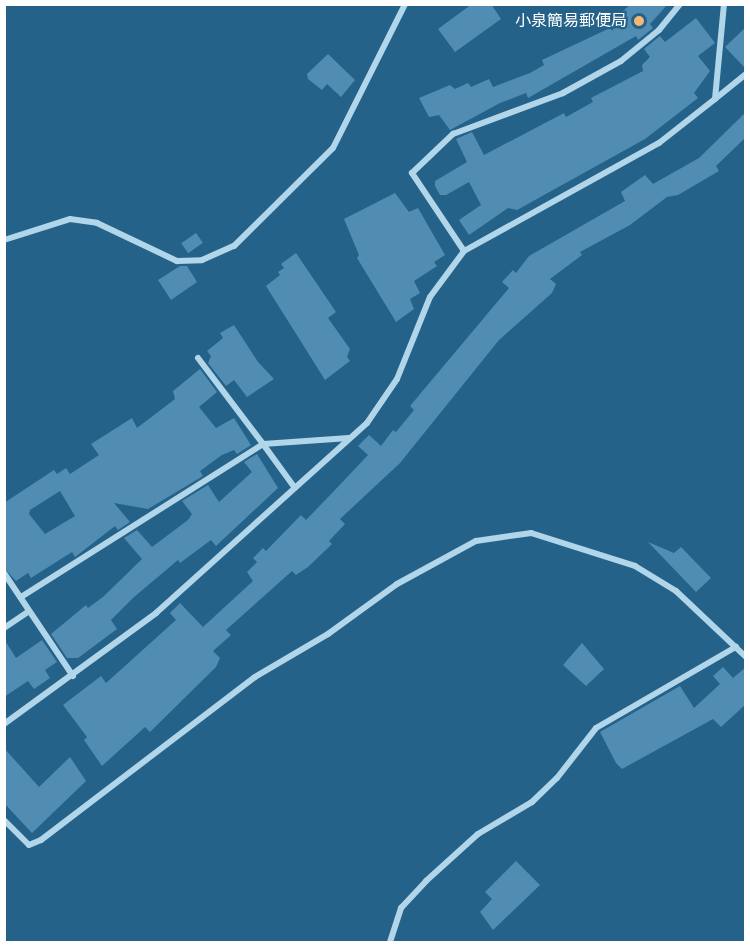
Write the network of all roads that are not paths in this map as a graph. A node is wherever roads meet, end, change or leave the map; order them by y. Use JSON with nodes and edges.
{"nodes":[{"id":1,"x":405,"y":4,"type":"edge"},
{"id":2,"x":680,"y":4,"type":"edge"},
{"id":3,"x":724,"y":4,"type":"edge"},
{"id":4,"x":746,"y":74,"type":"edge"},
{"id":5,"x":715,"y":99,"type":"junction"},
{"id":6,"x":4,"y":240,"type":"edge"},
{"id":7,"x":464,"y":251,"type":"junction"},
{"id":8,"x":198,"y":358,"type":"dead end"},
{"id":9,"x":349,"y":438,"type":"junction"},
{"id":10,"x":263,"y":444,"type":"junction"},
{"id":11,"x":295,"y":488,"type":"junction"},
{"id":12,"x":4,"y":573,"type":"edge"},
{"id":13,"x":21,"y":597,"type":"junction"},
{"id":14,"x":29,"y":611,"type":"junction"},
{"id":15,"x":4,"y":628,"type":"edge"},
{"id":16,"x":736,"y":647,"type":"junction"},
{"id":17,"x":746,"y":657,"type":"edge"},
{"id":18,"x":73,"y":676,"type":"junction"},
{"id":19,"x":4,"y":724,"type":"edge"},
{"id":20,"x":4,"y":820,"type":"edge"},
{"id":21,"x":390,"y":942,"type":"edge"}],
"edges":[{"from":1,"to":6,"type":"street"},
{"from":2,"to":7,"type":"street"},
{"from":3,"to":5,"type":"street"},
{"from":4,"to":5,"type":"street"},
{"from":5,"to":7,"type":"street"},
{"from":7,"to":9,"type":"street"},
{"from":8,"to":10,"type":"street"},
{"from":9,"to":10,"type":"street"},
{"from":9,"to":11,"type":"street"},
{"from":10,"to":11,"type":"street"},
{"from":10,"to":13,"type":"street"},
{"from":11,"to":18,"type":"street"},
{"from":12,"to":13,"type":"street"},
{"from":13,"to":14,"type":"street"},
{"from":14,"to":15,"type":"street"},
{"from":14,"to":18,"type":"street"},
{"from":16,"to":17,"type":"street"},
{"from":16,"to":20,"type":"street"},
{"from":16,"to":21,"type":"street"},
{"from":18,"to":19,"type":"street"}]}
